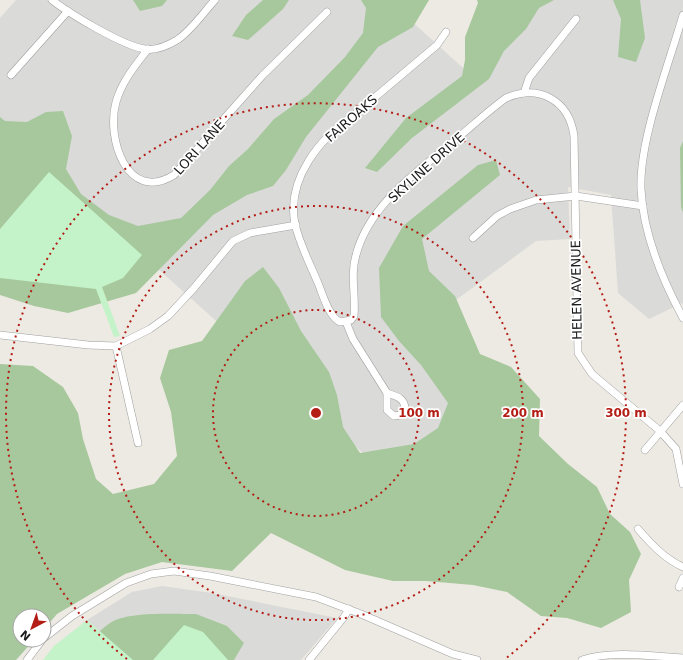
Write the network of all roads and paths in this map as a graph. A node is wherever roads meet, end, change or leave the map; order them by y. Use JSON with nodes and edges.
{"nodes":[{"id":1,"x":52,"y":0,"type":"edge"},
{"id":2,"x":215,"y":0,"type":"edge"},
{"id":3,"x":68,"y":11,"type":"junction"},
{"id":4,"x":327,"y":12,"type":"dead end"},
{"id":5,"x":683,"y":15,"type":"edge"},
{"id":6,"x":576,"y":19,"type":"dead end"},
{"id":7,"x":446,"y":32,"type":"dead end"},
{"id":8,"x":148,"y":50,"type":"junction"},
{"id":9,"x":11,"y":75,"type":"dead end"},
{"id":10,"x":524,"y":93,"type":"junction"},
{"id":11,"x":576,"y":196,"type":"junction"},
{"id":12,"x":643,"y":206,"type":"junction"},
{"id":13,"x":296,"y":225,"type":"junction"},
{"id":14,"x":473,"y":238,"type":"dead end"},
{"id":15,"x":683,"y":318,"type":"edge"},
{"id":16,"x":346,"y":322,"type":"junction"},
{"id":17,"x":0,"y":335,"type":"edge"},
{"id":18,"x":116,"y":346,"type":"junction"},
{"id":19,"x":387,"y":392,"type":"dead end"},
{"id":20,"x":683,"y":405,"type":"edge"},
{"id":21,"x":660,"y":431,"type":"junction"},
{"id":22,"x":138,"y":443,"type":"dead end"},
{"id":23,"x":644,"y":450,"type":"dead end"},
{"id":24,"x":683,"y":484,"type":"edge"},
{"id":25,"x":638,"y":529,"type":"dead end"},
{"id":26,"x":683,"y":567,"type":"edge"},
{"id":27,"x":683,"y":578,"type":"edge"},
{"id":28,"x":679,"y":587,"type":"dead end"},
{"id":29,"x":349,"y":609,"type":"junction"},
{"id":30,"x":52,"y":632,"type":"edge"},
{"id":31,"x":36,"y":648,"type":"edge"},
{"id":32,"x":599,"y":658,"type":"edge"},
{"id":33,"x":683,"y":658,"type":"edge"},
{"id":34,"x":27,"y":660,"type":"edge"},
{"id":35,"x":309,"y":660,"type":"edge"},
{"id":36,"x":477,"y":660,"type":"edge"},
{"id":37,"x":582,"y":660,"type":"edge"}],
"edges":[{"from":1,"to":3,"type":"street"},
{"from":2,"to":8,"type":"street"},
{"from":3,"to":8,"type":"street"},
{"from":3,"to":9,"type":"street"},
{"from":4,"to":8,"type":"street","name":"LORI LANE"},
{"from":5,"to":12,"type":"street"},
{"from":6,"to":10,"type":"street"},
{"from":7,"to":13,"type":"street","name":"FAIROAKS"},
{"from":10,"to":11,"type":"street","name":"SKYLINE DRIVE"},
{"from":10,"to":16,"type":"street","name":"SKYLINE DRIVE"},
{"from":11,"to":12,"type":"street"},
{"from":11,"to":14,"type":"street"},
{"from":11,"to":21,"type":"street","name":"HELEN AVENUE"},
{"from":12,"to":15,"type":"street"},
{"from":13,"to":16,"type":"street"},
{"from":13,"to":18,"type":"street"},
{"from":16,"to":19,"type":"street"},
{"from":17,"to":18,"type":"street"},
{"from":18,"to":22,"type":"street"},
{"from":20,"to":21,"type":"street"},
{"from":21,"to":23,"type":"street"},
{"from":21,"to":24,"type":"street","name":"HELEN AVENUE"},
{"from":25,"to":26,"type":"street"},
{"from":27,"to":28,"type":"street"},
{"from":29,"to":30,"type":"street"},
{"from":29,"to":35,"type":"street"},
{"from":29,"to":36,"type":"street"},
{"from":31,"to":34,"type":"street"},
{"from":32,"to":33,"type":"street"},
{"from":32,"to":37,"type":"street"}]}
